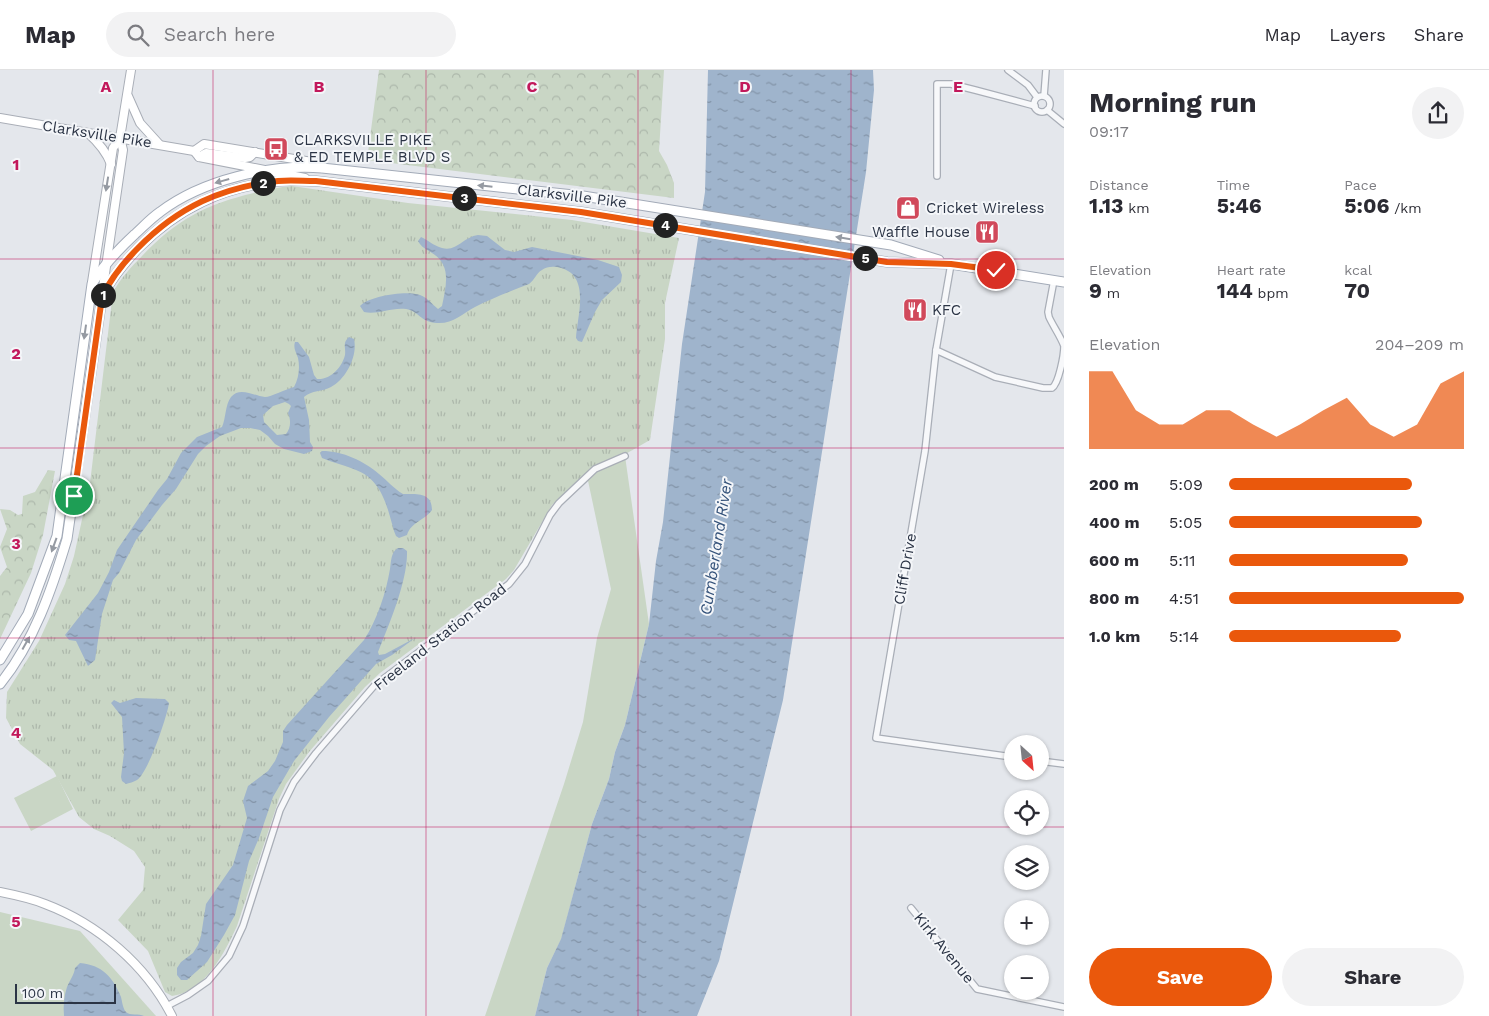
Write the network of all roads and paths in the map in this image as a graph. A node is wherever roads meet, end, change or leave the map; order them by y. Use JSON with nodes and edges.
{"nodes":[{"id":1,"x":131,"y":70,"type":"edge"},
{"id":2,"x":1008,"y":70,"type":"edge"},
{"id":3,"x":1046,"y":70,"type":"edge"},
{"id":4,"x":127,"y":94,"type":"junction"},
{"id":5,"x":1041,"y":96,"type":"junction"},
{"id":6,"x":1035,"y":106,"type":"junction"},
{"id":7,"x":1047,"y":110,"type":"junction"},
{"id":8,"x":0,"y":118,"type":"edge"},
{"id":9,"x":1064,"y":124,"type":"edge"},
{"id":10,"x":87,"y":132,"type":"junction"},
{"id":11,"x":120,"y":138,"type":"junction"},
{"id":12,"x":159,"y":144,"type":"junction"},
{"id":13,"x":197,"y":154,"type":"junction"},
{"id":14,"x":110,"y":164,"type":"junction"},
{"id":15,"x":322,"y":168,"type":"junction"},
{"id":16,"x":270,"y":171,"type":"junction"},
{"id":17,"x":937,"y":176,"type":"dead end"},
{"id":18,"x":316,"y":181,"type":"junction"},
{"id":19,"x":106,"y":263,"type":"junction"},
{"id":20,"x":951,"y":264,"type":"junction"},
{"id":21,"x":1054,"y":280,"type":"junction"},
{"id":22,"x":1064,"y":282,"type":"edge"},
{"id":23,"x":92,"y":284,"type":"junction"},
{"id":24,"x":102,"y":297,"type":"junction"},
{"id":25,"x":936,"y":350,"type":"junction"},
{"id":26,"x":625,"y":456,"type":"dead end"},
{"id":27,"x":0,"y":660,"type":"edge"},
{"id":28,"x":0,"y":684,"type":"edge"},
{"id":29,"x":1004,"y":756,"type":"edge"},
{"id":30,"x":1049,"y":762,"type":"edge"},
{"id":31,"x":1064,"y":764,"type":"edge"},
{"id":32,"x":0,"y":892,"type":"edge"},
{"id":33,"x":911,"y":908,"type":"dead end"},
{"id":34,"x":167,"y":1006,"type":"junction"},
{"id":35,"x":1064,"y":1007,"type":"edge"},
{"id":36,"x":172,"y":1016,"type":"edge"}],
"edges":[{"from":1,"to":4,"type":"main road"},
{"from":2,"to":5,"type":"street"},
{"from":3,"to":5,"type":"street"},
{"from":4,"to":11,"type":"main road"},
{"from":4,"to":12,"type":"main road"},
{"from":5,"to":6,"type":"street"},
{"from":5,"to":7,"type":"street"},
{"from":6,"to":7,"type":"street"},
{"from":6,"to":17,"type":"street"},
{"from":7,"to":9,"type":"street"},
{"from":8,"to":10,"type":"main road","name":"Clarksville Pike"},
{"from":10,"to":11,"type":"main road","name":"Clarksville Pike"},
{"from":10,"to":14,"type":"main road"},
{"from":11,"to":12,"type":"main road","name":"Clarksville Pike"},
{"from":11,"to":14,"type":"main road"},
{"from":11,"to":19,"type":"main road"},
{"from":12,"to":13,"type":"main road","name":"Clarksville Pike"},
{"from":13,"to":15,"type":"main road","name":"Clarksville Pike"},
{"from":13,"to":16,"type":"main road","name":"Clarksville Pike"},
{"from":14,"to":23,"type":"main road","one_way":true},
{"from":15,"to":16,"type":"main road"},
{"from":20,"to":15,"type":"main road","name":"Clarksville Pike","one_way":true},
{"from":16,"to":18,"type":"main road","name":"Clarksville Pike"},
{"from":16,"to":19,"type":"main road","one_way":true},
{"from":18,"to":20,"type":"main road","name":"Clarksville Pike"},
{"from":18,"to":24,"type":"main road"},
{"from":19,"to":23,"type":"main road"},
{"from":19,"to":24,"type":"main road"},
{"from":20,"to":21,"type":"main road","name":"Clarksville Pike"},
{"from":20,"to":25,"type":"street","name":"Cliff Drive"},
{"from":21,"to":22,"type":"main road","name":"Clarksville Pike"},
{"from":21,"to":25,"type":"street"},
{"from":23,"to":27,"type":"main road","one_way":true},
{"from":28,"to":24,"type":"main road","one_way":true},
{"from":25,"to":29,"type":"street","name":"Cliff Drive"},
{"from":26,"to":34,"type":"street","name":"Freeland Station Road"},
{"from":30,"to":31,"type":"street"},
{"from":32,"to":34,"type":"main road"},
{"from":33,"to":35,"type":"street","name":"Kirk Avenue"},
{"from":34,"to":36,"type":"main road"}]}
